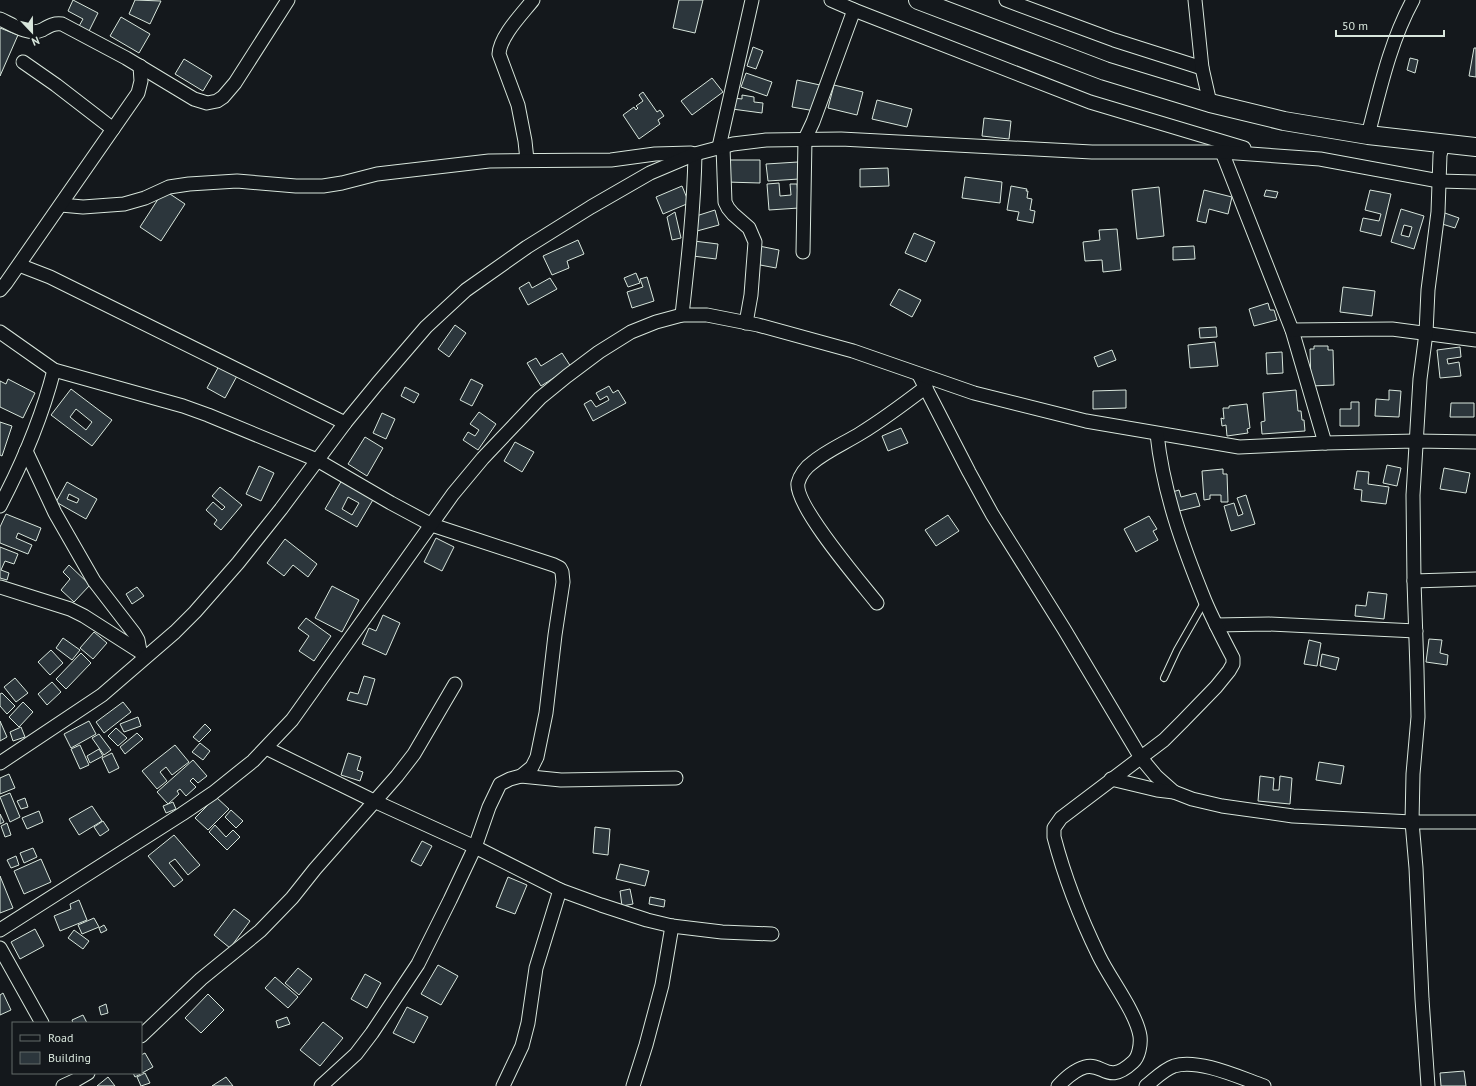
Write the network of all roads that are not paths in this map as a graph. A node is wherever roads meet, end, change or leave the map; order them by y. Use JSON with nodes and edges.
{"nodes":[{"id":1,"x":288,"y":0,"type":"edge"},
{"id":2,"x":533,"y":0,"type":"edge"},
{"id":3,"x":752,"y":0,"type":"edge"},
{"id":4,"x":831,"y":0,"type":"edge"},
{"id":5,"x":918,"y":0,"type":"edge"},
{"id":6,"x":1006,"y":0,"type":"edge"},
{"id":7,"x":1195,"y":0,"type":"edge"},
{"id":8,"x":1413,"y":0,"type":"edge"},
{"id":9,"x":854,"y":10,"type":"junction"},
{"id":10,"x":0,"y":19,"type":"edge"},
{"id":11,"x":23,"y":62,"type":"dead end"},
{"id":12,"x":140,"y":66,"type":"junction"},
{"id":13,"x":1202,"y":68,"type":"junction"},
{"id":14,"x":169,"y":85,"type":"junction"},
{"id":15,"x":138,"y":93,"type":"junction"},
{"id":16,"x":1210,"y":104,"type":"junction"},
{"id":17,"x":113,"y":129,"type":"junction"},
{"id":18,"x":1368,"y":135,"type":"junction"},
{"id":19,"x":805,"y":139,"type":"junction"},
{"id":20,"x":1443,"y":144,"type":"junction"},
{"id":21,"x":721,"y":147,"type":"junction"},
{"id":22,"x":1476,"y":147,"type":"edge"},
{"id":23,"x":1222,"y":152,"type":"junction"},
{"id":24,"x":697,"y":153,"type":"junction"},
{"id":25,"x":1267,"y":155,"type":"junction"},
{"id":26,"x":527,"y":160,"type":"junction"},
{"id":27,"x":1439,"y":180,"type":"junction"},
{"id":28,"x":1476,"y":182,"type":"edge"},
{"id":29,"x":61,"y":205,"type":"junction"},
{"id":30,"x":803,"y":252,"type":"dead end"},
{"id":31,"x":19,"y":265,"type":"junction"},
{"id":32,"x":0,"y":290,"type":"edge"},
{"id":33,"x":682,"y":315,"type":"junction"},
{"id":34,"x":746,"y":323,"type":"junction"},
{"id":35,"x":1292,"y":330,"type":"junction"},
{"id":36,"x":0,"y":332,"type":"edge"},
{"id":37,"x":1426,"y":333,"type":"junction"},
{"id":38,"x":1476,"y":340,"type":"edge"},
{"id":39,"x":54,"y":370,"type":"junction"},
{"id":40,"x":919,"y":375,"type":"junction"},
{"id":41,"x":926,"y":387,"type":"junction"},
{"id":42,"x":345,"y":423,"type":"junction"},
{"id":43,"x":1157,"y":434,"type":"junction"},
{"id":44,"x":1416,"y":441,"type":"junction"},
{"id":45,"x":1476,"y":442,"type":"edge"},
{"id":46,"x":1325,"y":443,"type":"junction"},
{"id":47,"x":26,"y":451,"type":"junction"},
{"id":48,"x":317,"y":460,"type":"junction"},
{"id":49,"x":0,"y":506,"type":"edge"},
{"id":50,"x":432,"y":525,"type":"junction"},
{"id":51,"x":1476,"y":579,"type":"edge"},
{"id":52,"x":1414,"y":581,"type":"junction"},
{"id":53,"x":0,"y":587,"type":"edge"},
{"id":54,"x":1205,"y":601,"type":"junction"},
{"id":55,"x":877,"y":603,"type":"dead end"},
{"id":56,"x":1216,"y":625,"type":"junction"},
{"id":57,"x":1416,"y":631,"type":"junction"},
{"id":58,"x":143,"y":653,"type":"junction"},
{"id":59,"x":1164,"y":678,"type":"dead end"},
{"id":60,"x":455,"y":684,"type":"dead end"},
{"id":61,"x":266,"y":748,"type":"junction"},
{"id":62,"x":1141,"y":758,"type":"junction"},
{"id":63,"x":0,"y":763,"type":"edge"},
{"id":64,"x":522,"y":776,"type":"junction"},
{"id":65,"x":676,"y":778,"type":"dead end"},
{"id":66,"x":1111,"y":779,"type":"junction"},
{"id":67,"x":1174,"y":792,"type":"junction"},
{"id":68,"x":374,"y":801,"type":"junction"},
{"id":69,"x":1412,"y":822,"type":"junction"},
{"id":70,"x":1476,"y":822,"type":"edge"},
{"id":71,"x":475,"y":846,"type":"junction"},
{"id":72,"x":560,"y":890,"type":"junction"},
{"id":73,"x":672,"y":926,"type":"junction"},
{"id":74,"x":0,"y":930,"type":"edge"},
{"id":75,"x":772,"y":934,"type":"dead end"},
{"id":76,"x":0,"y":948,"type":"edge"},
{"id":77,"x":41,"y":1022,"type":"edge"},
{"id":78,"x":142,"y":1035,"type":"edge"},
{"id":79,"x":86,"y":1074,"type":"edge"},
{"id":80,"x":76,"y":1080,"type":"edge"},
{"id":81,"x":63,"y":1086,"type":"edge"},
{"id":82,"x":321,"y":1086,"type":"edge"},
{"id":83,"x":503,"y":1086,"type":"edge"},
{"id":84,"x":633,"y":1086,"type":"edge"},
{"id":85,"x":1058,"y":1086,"type":"edge"},
{"id":86,"x":1146,"y":1086,"type":"edge"},
{"id":87,"x":1264,"y":1086,"type":"edge"},
{"id":88,"x":1428,"y":1086,"type":"edge"}],
"edges":[{"from":1,"to":14,"type":"street"},
{"from":2,"to":26,"type":"street"},
{"from":3,"to":21,"type":"street"},
{"from":4,"to":9,"type":"street"},
{"from":5,"to":16,"type":"main road"},
{"from":6,"to":13,"type":"street"},
{"from":7,"to":13,"type":"street"},
{"from":8,"to":18,"type":"street"},
{"from":9,"to":19,"type":"street"},
{"from":9,"to":25,"type":"street"},
{"from":10,"to":12,"type":"street"},
{"from":11,"to":17,"type":"street"},
{"from":12,"to":14,"type":"street"},
{"from":12,"to":15,"type":"street"},
{"from":13,"to":16,"type":"street"},
{"from":14,"to":15,"type":"street"},
{"from":15,"to":17,"type":"street"},
{"from":16,"to":18,"type":"main road"},
{"from":17,"to":29,"type":"street"},
{"from":18,"to":20,"type":"main road"},
{"from":19,"to":21,"type":"street"},
{"from":19,"to":23,"type":"street"},
{"from":19,"to":30,"type":"street"},
{"from":20,"to":22,"type":"main road"},
{"from":20,"to":27,"type":"street"},
{"from":21,"to":24,"type":"street"},
{"from":21,"to":34,"type":"street"},
{"from":23,"to":25,"type":"street"},
{"from":23,"to":35,"type":"street"},
{"from":24,"to":26,"type":"street"},
{"from":24,"to":33,"type":"street"},
{"from":24,"to":42,"type":"street"},
{"from":25,"to":27,"type":"street"},
{"from":26,"to":29,"type":"street"},
{"from":27,"to":28,"type":"street"},
{"from":27,"to":37,"type":"street"},
{"from":29,"to":31,"type":"street"},
{"from":31,"to":32,"type":"street"},
{"from":31,"to":42,"type":"street"},
{"from":33,"to":34,"type":"street"},
{"from":33,"to":50,"type":"street"},
{"from":34,"to":40,"type":"street"},
{"from":35,"to":37,"type":"street"},
{"from":35,"to":46,"type":"street"},
{"from":36,"to":39,"type":"street"},
{"from":37,"to":38,"type":"street"},
{"from":37,"to":44,"type":"street"},
{"from":39,"to":47,"type":"street"},
{"from":39,"to":48,"type":"street"},
{"from":40,"to":41,"type":"street"},
{"from":40,"to":43,"type":"street"},
{"from":41,"to":55,"type":"street"},
{"from":41,"to":62,"type":"street"},
{"from":42,"to":48,"type":"street"},
{"from":43,"to":46,"type":"street"},
{"from":43,"to":54,"type":"street"},
{"from":44,"to":45,"type":"street"},
{"from":44,"to":46,"type":"street"},
{"from":44,"to":52,"type":"street"},
{"from":47,"to":49,"type":"street"},
{"from":47,"to":58,"type":"street"},
{"from":48,"to":50,"type":"street"},
{"from":48,"to":58,"type":"street"},
{"from":50,"to":61,"type":"street"},
{"from":50,"to":64,"type":"street"},
{"from":51,"to":52,"type":"street"},
{"from":52,"to":57,"type":"street"},
{"from":53,"to":58,"type":"street"},
{"from":54,"to":56,"type":"street"},
{"from":54,"to":59,"type":"lane"},
{"from":56,"to":57,"type":"street"},
{"from":56,"to":62,"type":"street"},
{"from":57,"to":69,"type":"street"},
{"from":58,"to":63,"type":"street"},
{"from":60,"to":68,"type":"street"},
{"from":61,"to":68,"type":"street"},
{"from":61,"to":74,"type":"street"},
{"from":62,"to":66,"type":"street"},
{"from":62,"to":67,"type":"street"},
{"from":64,"to":65,"type":"street"},
{"from":64,"to":71,"type":"street"},
{"from":66,"to":67,"type":"street"},
{"from":66,"to":85,"type":"street"},
{"from":67,"to":69,"type":"street"},
{"from":68,"to":71,"type":"street"},
{"from":68,"to":78,"type":"street"},
{"from":69,"to":70,"type":"street"},
{"from":69,"to":88,"type":"street"},
{"from":71,"to":72,"type":"street"},
{"from":71,"to":82,"type":"street"},
{"from":72,"to":73,"type":"street"},
{"from":72,"to":83,"type":"street"},
{"from":73,"to":75,"type":"street"},
{"from":73,"to":84,"type":"street"},
{"from":76,"to":77,"type":"street"},
{"from":79,"to":80,"type":"street"},
{"from":80,"to":81,"type":"street"},
{"from":86,"to":87,"type":"street"}]}
